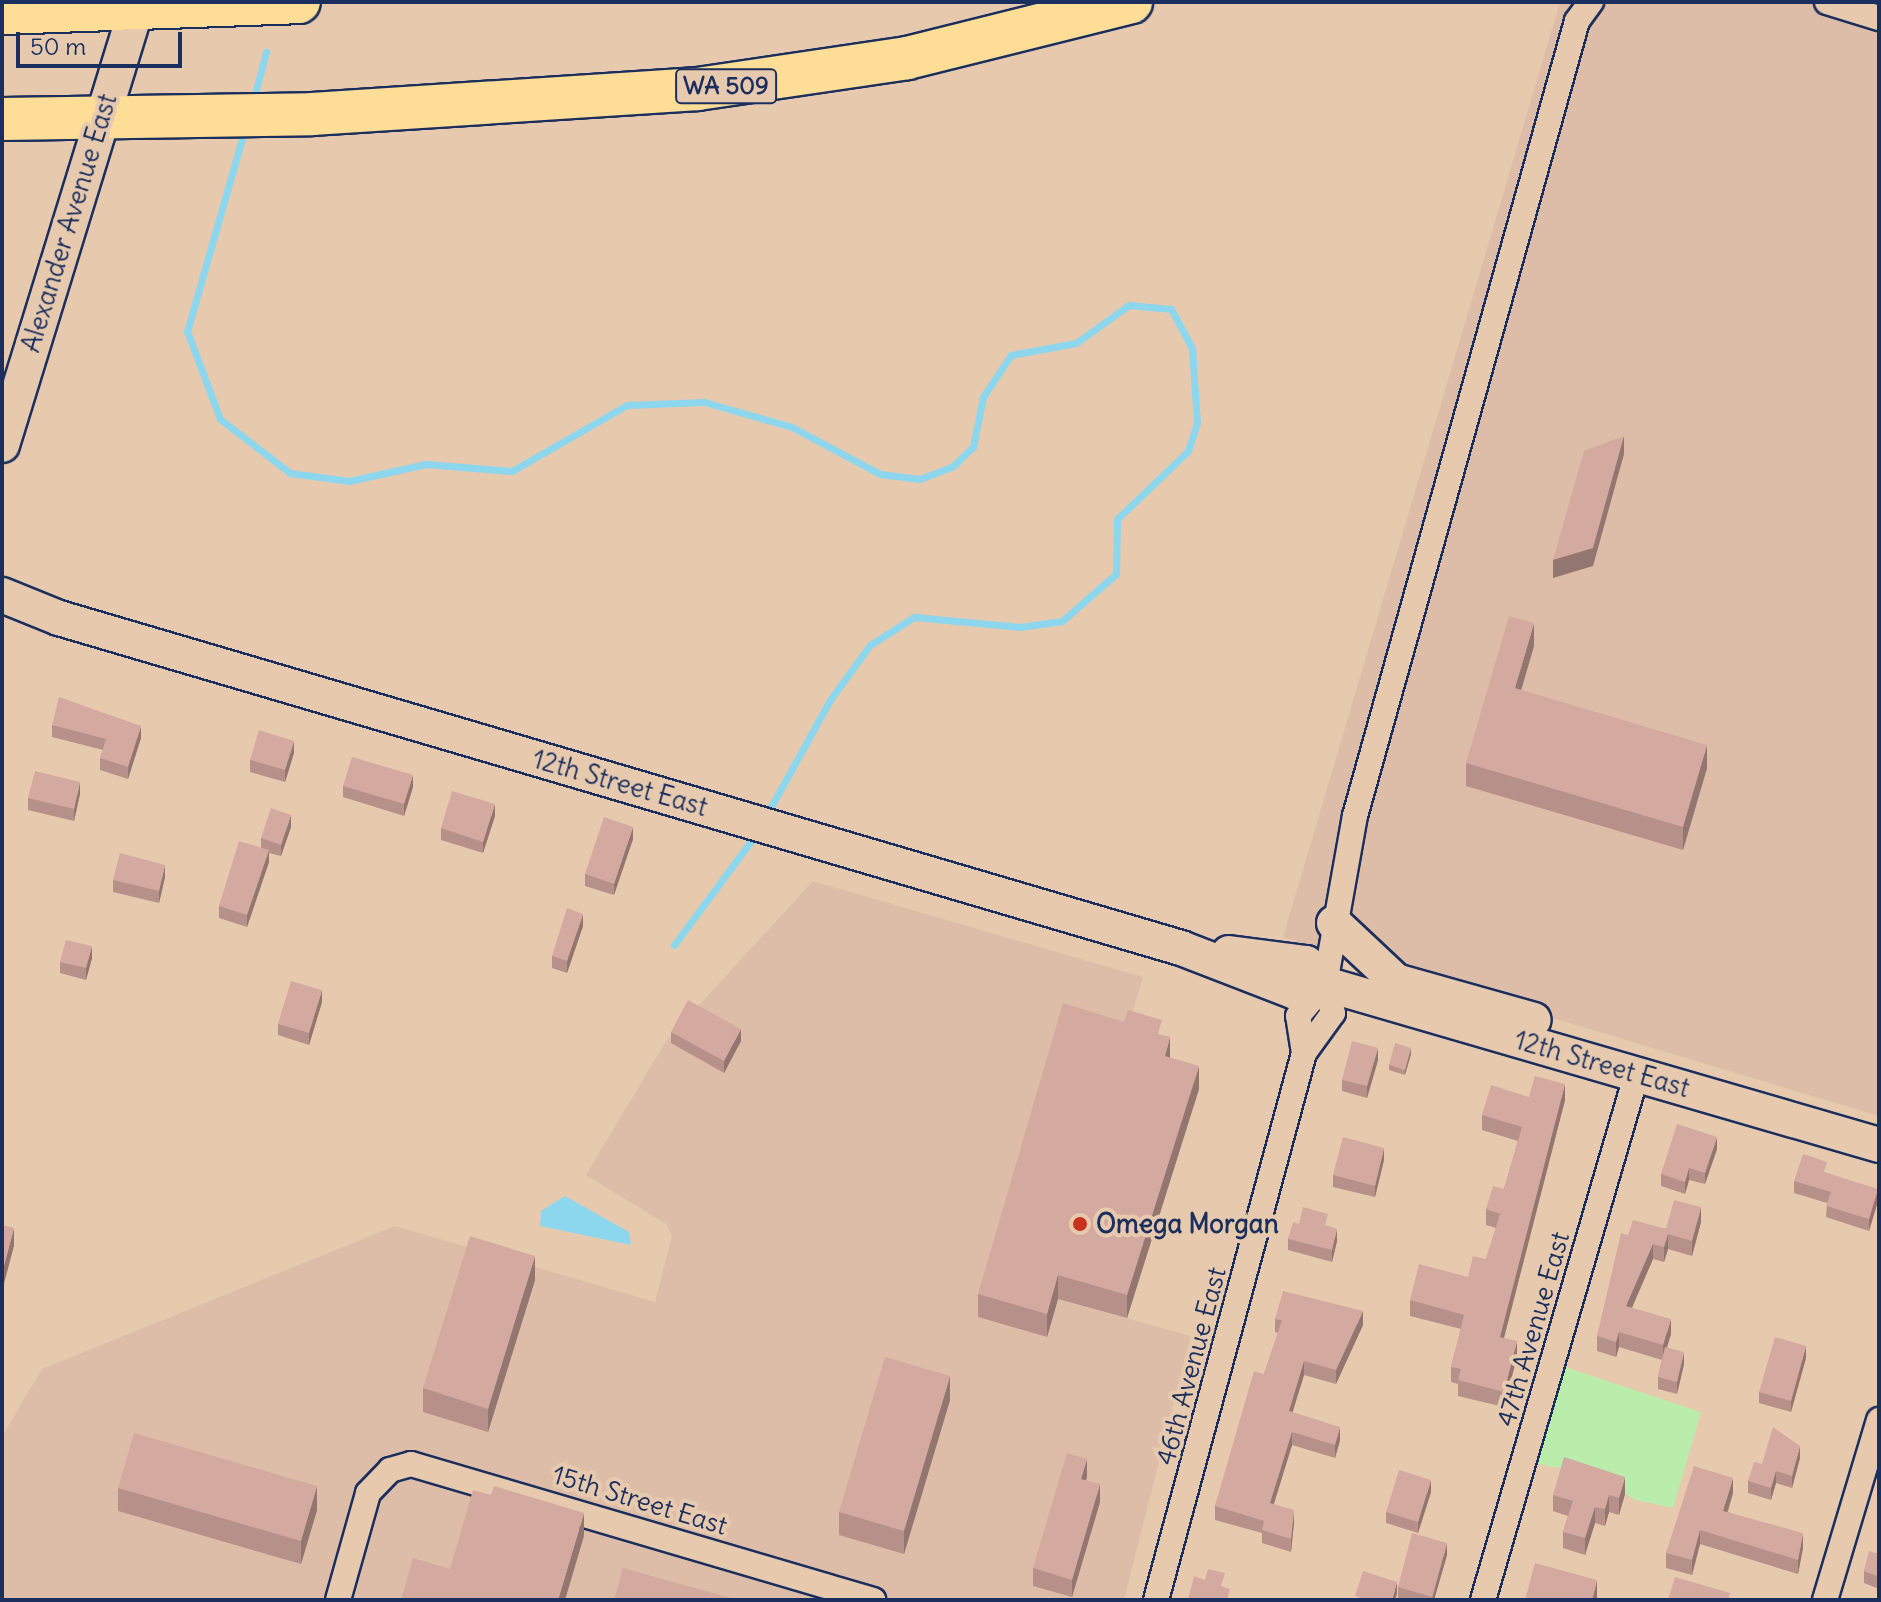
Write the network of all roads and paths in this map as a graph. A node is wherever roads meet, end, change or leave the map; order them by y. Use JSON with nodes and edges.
{"nodes":[{"id":1,"x":299,"y":2,"type":"edge"},
{"id":2,"x":1131,"y":2,"type":"edge"},
{"id":3,"x":1591,"y":2,"type":"edge"},
{"id":4,"x":1827,"y":2,"type":"edge"},
{"id":5,"x":137,"y":7,"type":"edge"},
{"id":6,"x":2,"y":13,"type":"edge"},
{"id":7,"x":1879,"y":18,"type":"edge"},
{"id":8,"x":2,"y":119,"type":"edge"},
{"id":9,"x":99,"y":119,"type":"junction"},
{"id":10,"x":2,"y":445,"type":"edge"},
{"id":11,"x":2,"y":595,"type":"edge"},
{"id":12,"x":59,"y":618,"type":"junction"},
{"id":13,"x":2,"y":620,"type":"edge"},
{"id":14,"x":1334,"y":923,"type":"junction"},
{"id":15,"x":1325,"y":984,"type":"junction"},
{"id":16,"x":1637,"y":1073,"type":"junction"},
{"id":17,"x":1879,"y":1145,"type":"edge"},
{"id":18,"x":1879,"y":1420,"type":"edge"},
{"id":19,"x":338,"y":1600,"type":"edge"},
{"id":20,"x":873,"y":1600,"type":"edge"},
{"id":21,"x":1156,"y":1600,"type":"edge"},
{"id":22,"x":1483,"y":1600,"type":"edge"},
{"id":23,"x":1825,"y":1600,"type":"edge"}],
"edges":[{"from":1,"to":5,"type":"highway"},
{"from":2,"to":9,"type":"highway","number":"WA 509"},
{"from":3,"to":14,"type":"street"},
{"from":4,"to":7,"type":"street"},
{"from":5,"to":6,"type":"highway"},
{"from":5,"to":9,"type":"street","name":"Alexander Avenue East"},
{"from":8,"to":9,"type":"highway","number":"WA 509"},
{"from":9,"to":10,"type":"street","name":"Alexander Avenue East"},
{"from":11,"to":12,"type":"street","name":"12th Street East"},
{"from":12,"to":13,"type":"street","name":"12th Street East"},
{"from":12,"to":15,"type":"street","name":"12th Street East"},
{"from":14,"to":15,"type":"street"},
{"from":14,"to":16,"type":"street"},
{"from":15,"to":16,"type":"street","name":"12th Street East"},
{"from":15,"to":21,"type":"street","name":"46th Avenue East"},
{"from":16,"to":17,"type":"street","name":"12th Street East"},
{"from":16,"to":22,"type":"street","name":"47th Avenue East"},
{"from":18,"to":23,"type":"street"},
{"from":19,"to":20,"type":"street","name":"15th Street East"}]}
